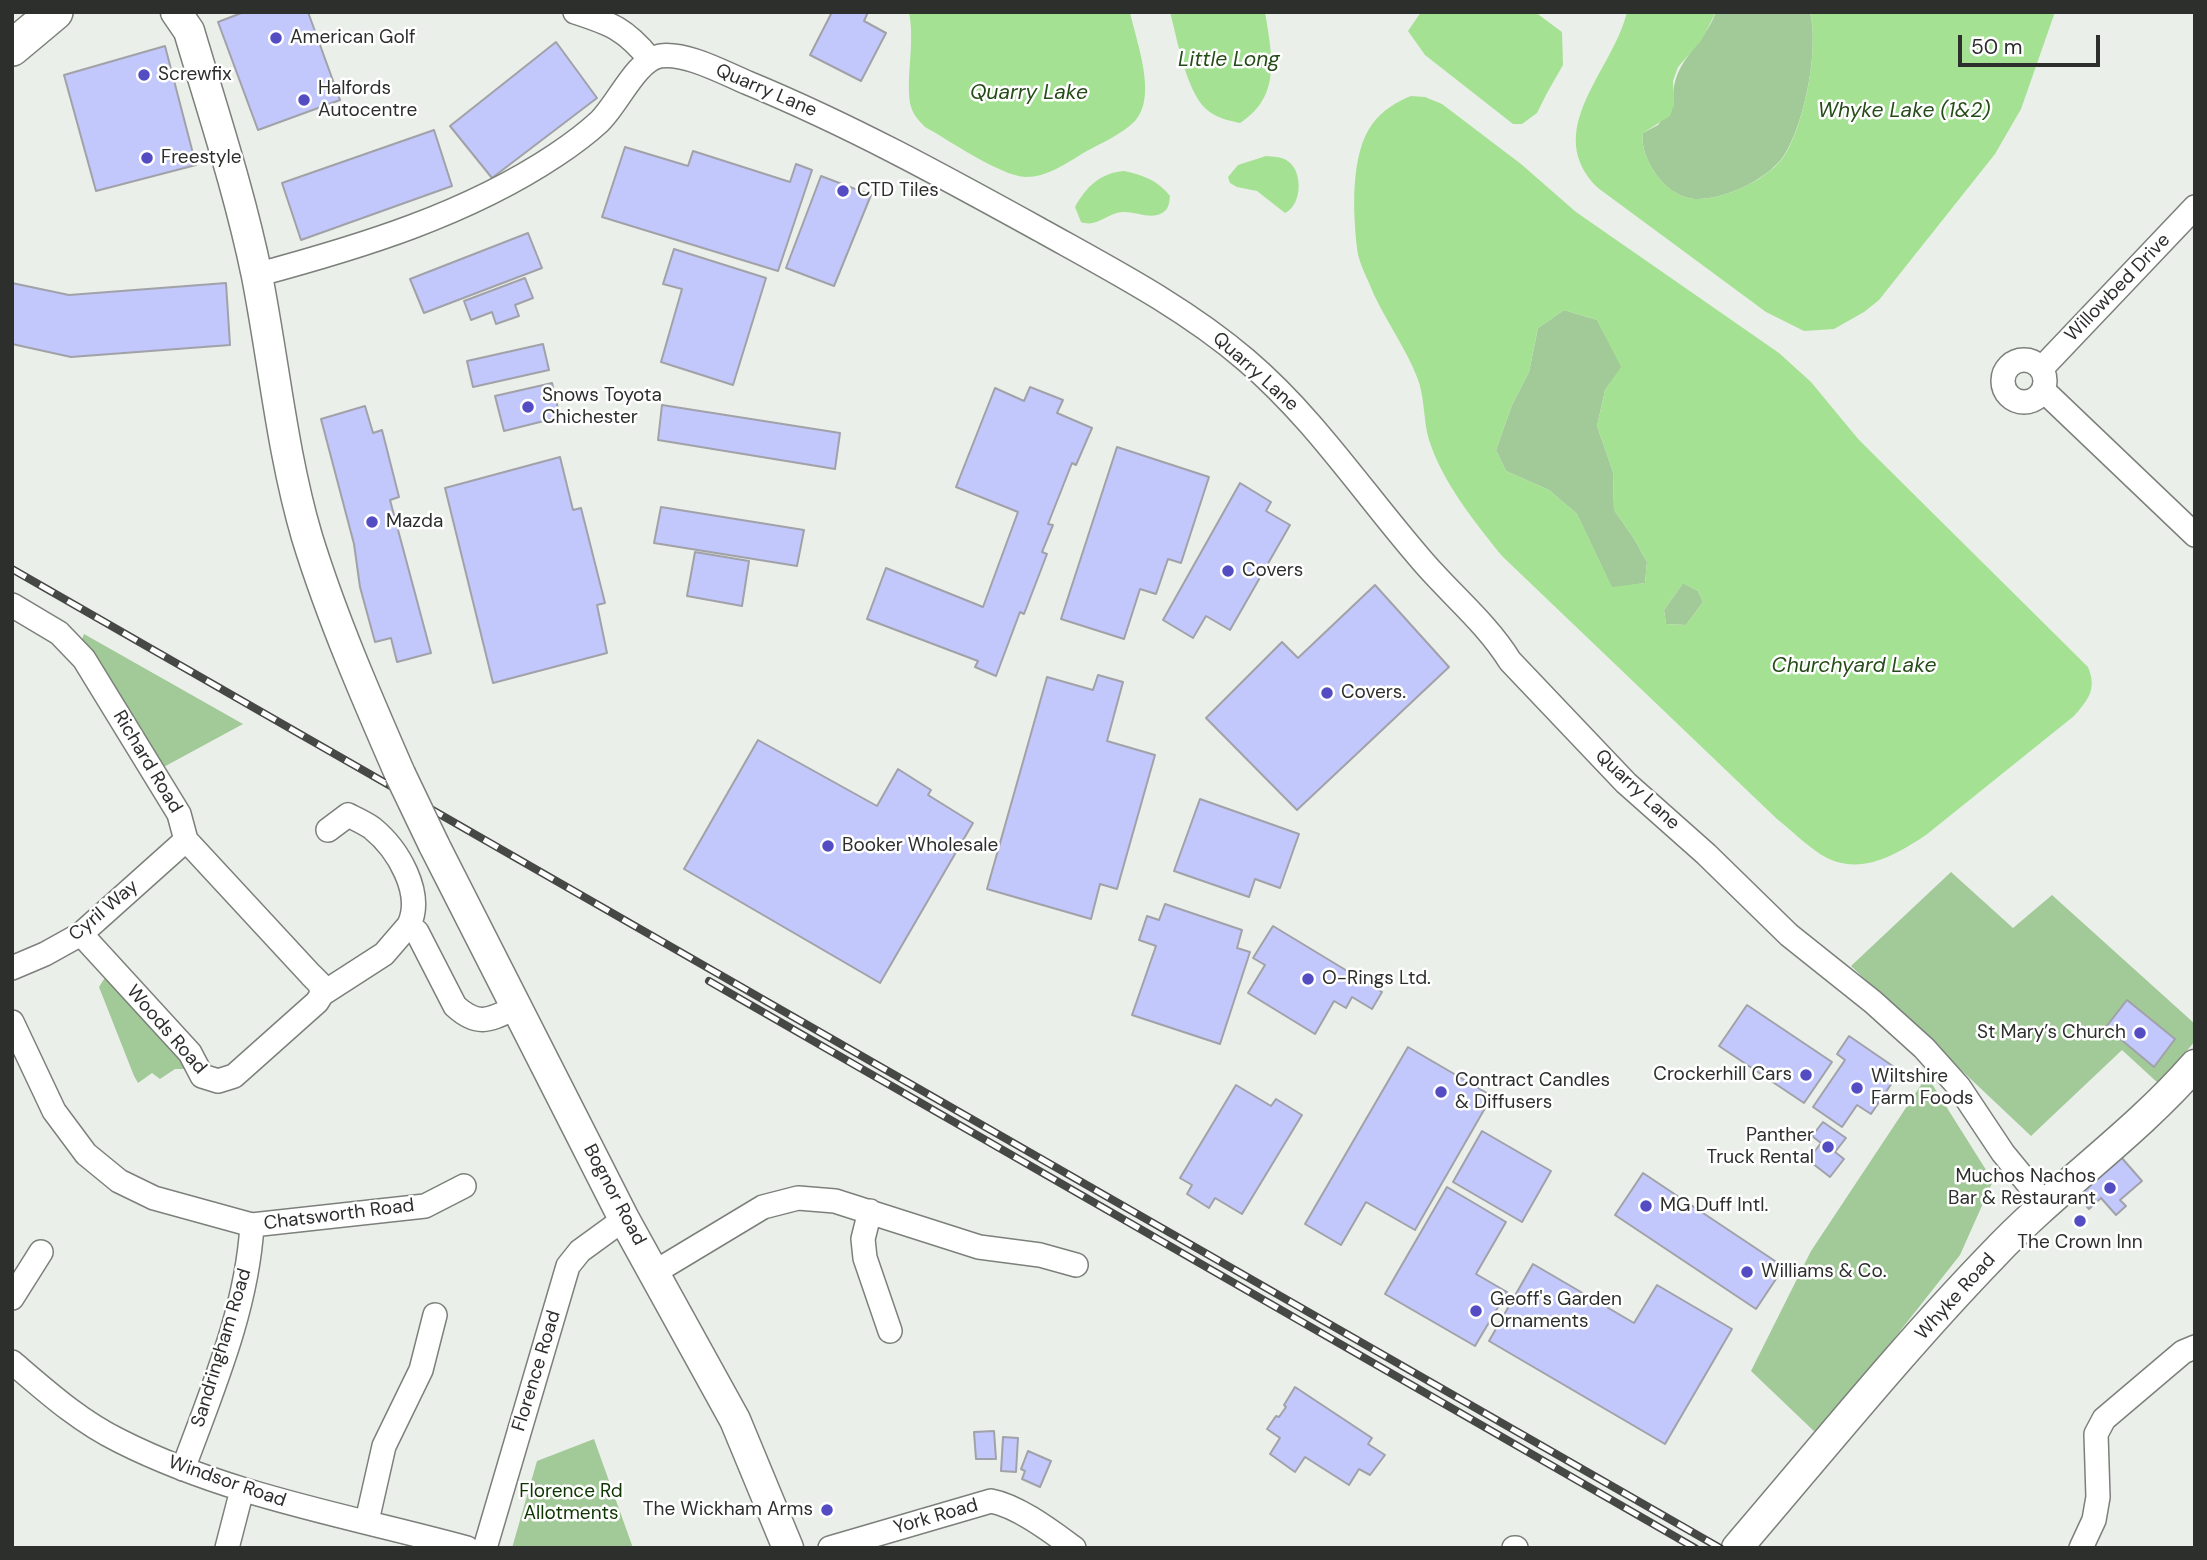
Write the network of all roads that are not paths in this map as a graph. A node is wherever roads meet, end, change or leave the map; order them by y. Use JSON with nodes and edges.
{"nodes":[{"id":1,"x":55,"y":12,"type":"edge"},
{"id":2,"x":575,"y":12,"type":"edge"},
{"id":3,"x":185,"y":18,"type":"edge"},
{"id":4,"x":12,"y":48,"type":"edge"},
{"id":5,"x":650,"y":59,"type":"junction"},
{"id":6,"x":2195,"y":207,"type":"edge"},
{"id":7,"x":257,"y":275,"type":"junction"},
{"id":8,"x":2195,"y":535,"type":"edge"},
{"id":9,"x":12,"y":606,"type":"edge"},
{"id":10,"x":328,"y":830,"type":"dead end"},
{"id":11,"x":186,"y":840,"type":"junction"},
{"id":12,"x":408,"y":925,"type":"junction"},
{"id":13,"x":81,"y":934,"type":"junction"},
{"id":14,"x":12,"y":968,"type":"edge"},
{"id":15,"x":322,"y":994,"type":"junction"},
{"id":16,"x":517,"y":1007,"type":"junction"},
{"id":17,"x":12,"y":1022,"type":"edge"},
{"id":18,"x":2191,"y":1078,"type":"edge"},
{"id":19,"x":464,"y":1186,"type":"dead end"},
{"id":20,"x":2044,"y":1203,"type":"junction"},
{"id":21,"x":870,"y":1211,"type":"junction"},
{"id":22,"x":625,"y":1219,"type":"junction"},
{"id":23,"x":252,"y":1225,"type":"junction"},
{"id":24,"x":41,"y":1252,"type":"dead end"},
{"id":25,"x":1076,"y":1265,"type":"dead end"},
{"id":26,"x":655,"y":1272,"type":"junction"},
{"id":27,"x":12,"y":1298,"type":"edge"},
{"id":28,"x":435,"y":1315,"type":"dead end"},
{"id":29,"x":890,"y":1331,"type":"dead end"},
{"id":30,"x":2195,"y":1347,"type":"edge"},
{"id":31,"x":12,"y":1362,"type":"edge"},
{"id":32,"x":183,"y":1469,"type":"junction"},
{"id":33,"x":242,"y":1490,"type":"junction"},
{"id":34,"x":367,"y":1521,"type":"junction"},
{"id":35,"x":227,"y":1548,"type":"edge"},
{"id":36,"x":467,"y":1548,"type":"edge"},
{"id":37,"x":485,"y":1548,"type":"edge"},
{"id":38,"x":788,"y":1548,"type":"edge"},
{"id":39,"x":830,"y":1548,"type":"edge"},
{"id":40,"x":1074,"y":1548,"type":"edge"},
{"id":41,"x":1737,"y":1548,"type":"edge"},
{"id":42,"x":2081,"y":1548,"type":"edge"}],
"edges":[{"from":1,"to":4,"type":"highway"},
{"from":2,"to":5,"type":"street"},
{"from":3,"to":7,"type":"main road","name":"Bognor Road"},
{"from":5,"to":7,"type":"street"},
{"from":5,"to":20,"type":"street","name":"Quarry Lane"},
{"from":6,"to":8,"type":"street","name":"Willowbed Drive"},
{"from":7,"to":16,"type":"main road","name":"Bognor Road","bridge":true},
{"from":9,"to":11,"type":"street","name":"Richard Road"},
{"from":10,"to":12,"type":"street"},
{"from":11,"to":13,"type":"street","name":"Cyril Way"},
{"from":11,"to":15,"type":"street","name":"Richard Road"},
{"from":12,"to":15,"type":"street"},
{"from":12,"to":16,"type":"street"},
{"from":13,"to":14,"type":"street","name":"Cyril Way"},
{"from":13,"to":15,"type":"street","name":"Woods Road"},
{"from":16,"to":22,"type":"main road","name":"Bognor Road"},
{"from":17,"to":23,"type":"street","name":"Chatsworth Road"},
{"from":18,"to":20,"type":"main road","name":"Whyke Road"},
{"from":19,"to":23,"type":"street","name":"Chatsworth Road"},
{"from":20,"to":41,"type":"main road","name":"Whyke Road"},
{"from":21,"to":25,"type":"street"},
{"from":21,"to":26,"type":"street"},
{"from":21,"to":29,"type":"street"},
{"from":22,"to":26,"type":"main road","name":"Bognor Road"},
{"from":22,"to":37,"type":"street","name":"Florence Road"},
{"from":23,"to":32,"type":"street","name":"Sandringham Road"},
{"from":24,"to":27,"type":"street"},
{"from":26,"to":38,"type":"main road","name":"Bognor Road"},
{"from":28,"to":34,"type":"street"},
{"from":30,"to":42,"type":"street"},
{"from":31,"to":32,"type":"street","name":"Windsor Road"},
{"from":32,"to":33,"type":"street","name":"Windsor Road"},
{"from":33,"to":34,"type":"street","name":"Windsor Road"},
{"from":33,"to":35,"type":"street"},
{"from":34,"to":36,"type":"street","name":"Windsor Road"},
{"from":39,"to":40,"type":"street","name":"York Road"}]}
